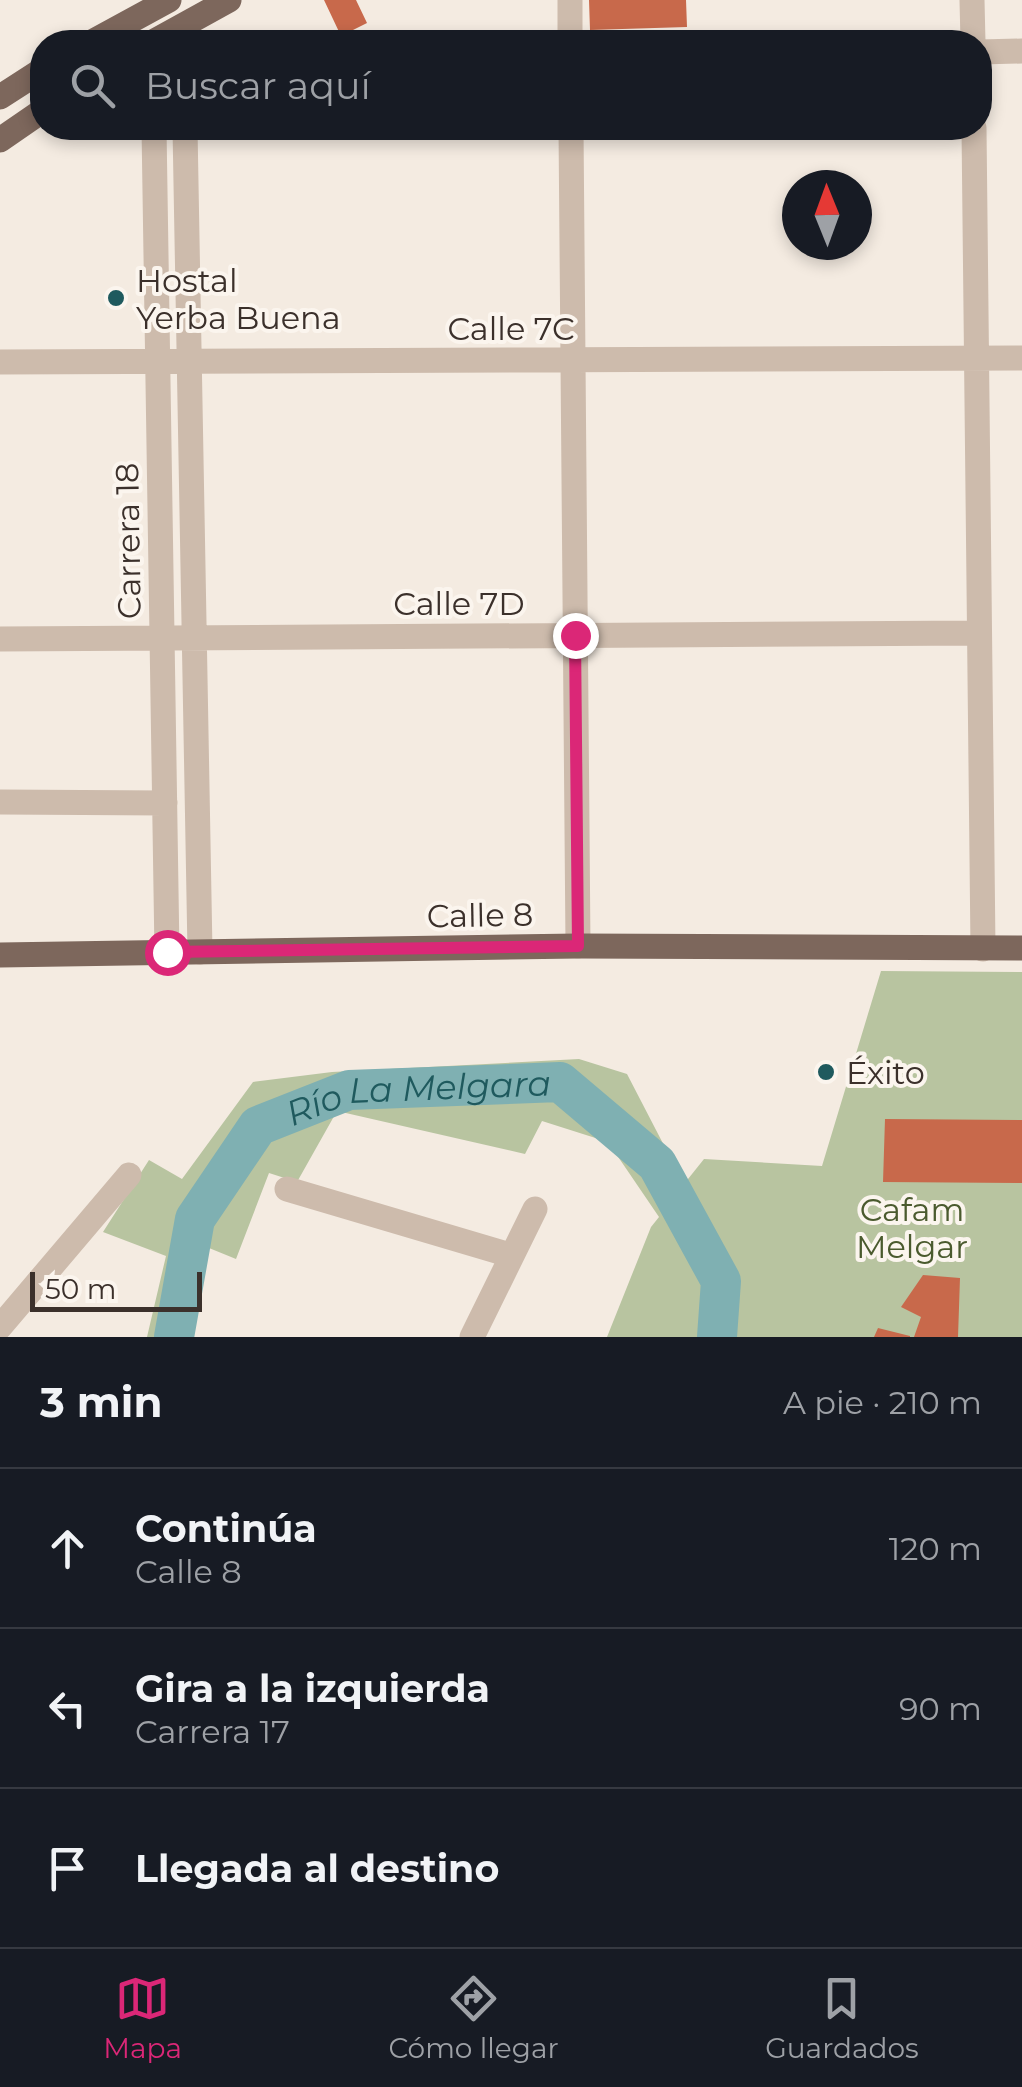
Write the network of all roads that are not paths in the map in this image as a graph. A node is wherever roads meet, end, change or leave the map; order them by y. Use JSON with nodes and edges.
{"nodes":[{"id":1,"x":169,"y":0,"type":"edge"},
{"id":2,"x":229,"y":0,"type":"edge"},
{"id":3,"x":570,"y":0,"type":"edge"},
{"id":4,"x":972,"y":0,"type":"edge"},
{"id":5,"x":114,"y":30,"type":"edge"},
{"id":6,"x":166,"y":30,"type":"edge"},
{"id":7,"x":180,"y":30,"type":"edge"},
{"id":8,"x":570,"y":30,"type":"edge"},
{"id":9,"x":973,"y":30,"type":"edge"},
{"id":10,"x":992,"y":52,"type":"edge"},
{"id":11,"x":1022,"y":52,"type":"edge"},
{"id":12,"x":30,"y":78,"type":"edge"},
{"id":13,"x":0,"y":97,"type":"edge"},
{"id":14,"x":30,"y":119,"type":"edge"},
{"id":15,"x":0,"y":140,"type":"edge"},
{"id":16,"x":154,"y":140,"type":"edge"},
{"id":17,"x":185,"y":140,"type":"edge"},
{"id":18,"x":571,"y":140,"type":"edge"},
{"id":19,"x":974,"y":140,"type":"edge"},
{"id":20,"x":976,"y":358,"type":"junction"},
{"id":21,"x":1022,"y":358,"type":"edge"},
{"id":22,"x":573,"y":360,"type":"junction"},
{"id":23,"x":158,"y":361,"type":"junction"},
{"id":24,"x":189,"y":361,"type":"junction"},
{"id":25,"x":0,"y":362,"type":"edge"},
{"id":26,"x":978,"y":633,"type":"junction"},
{"id":27,"x":575,"y":635,"type":"junction"},
{"id":28,"x":162,"y":638,"type":"junction"},
{"id":29,"x":194,"y":638,"type":"junction"},
{"id":30,"x":0,"y":639,"type":"edge"},
{"id":31,"x":0,"y":802,"type":"edge"},
{"id":32,"x":165,"y":802,"type":"junction"},
{"id":33,"x":578,"y":946,"type":"junction"},
{"id":34,"x":983,"y":948,"type":"junction"},
{"id":35,"x":1022,"y":948,"type":"edge"},
{"id":36,"x":167,"y":952,"type":"junction"},
{"id":37,"x":200,"y":952,"type":"junction"},
{"id":38,"x":0,"y":956,"type":"edge"},
{"id":39,"x":129,"y":1175,"type":"dead end"},
{"id":40,"x":287,"y":1189,"type":"dead end"},
{"id":41,"x":535,"y":1208,"type":"dead end"},
{"id":42,"x":510,"y":1256,"type":"junction"},
{"id":43,"x":0,"y":1327,"type":"edge"},
{"id":44,"x":472,"y":1337,"type":"edge"}],
"edges":[{"from":1,"to":5,"type":"main road"},
{"from":1,"to":6,"type":"street"},
{"from":2,"to":7,"type":"main road"},
{"from":3,"to":8,"type":"street"},
{"from":4,"to":9,"type":"street"},
{"from":10,"to":11,"type":"street"},
{"from":12,"to":13,"type":"main road"},
{"from":14,"to":15,"type":"main road"},
{"from":16,"to":23,"type":"street","name":"Carrera 18"},
{"from":17,"to":24,"type":"street","name":"Carrera 18"},
{"from":18,"to":22,"type":"street"},
{"from":19,"to":20,"type":"street"},
{"from":20,"to":21,"type":"street","name":"Calle 7C"},
{"from":20,"to":22,"type":"street","name":"Calle 7C"},
{"from":20,"to":26,"type":"street"},
{"from":22,"to":24,"type":"street","name":"Calle 7C"},
{"from":22,"to":27,"type":"street"},
{"from":23,"to":24,"type":"street","name":"Calle 7C"},
{"from":23,"to":25,"type":"street","name":"Calle 7C"},
{"from":23,"to":28,"type":"street","name":"Carrera 18"},
{"from":24,"to":29,"type":"street","name":"Carrera 18"},
{"from":26,"to":27,"type":"street","name":"Calle 7D"},
{"from":26,"to":34,"type":"street"},
{"from":27,"to":29,"type":"street","name":"Calle 7D"},
{"from":27,"to":33,"type":"street"},
{"from":28,"to":29,"type":"street","name":"Calle 7D"},
{"from":28,"to":30,"type":"street","name":"Calle 7D"},
{"from":28,"to":32,"type":"street","name":"Carrera 18"},
{"from":29,"to":37,"type":"street","name":"Carrera 18"},
{"from":31,"to":32,"type":"street"},
{"from":32,"to":36,"type":"street","name":"Carrera 18"},
{"from":33,"to":34,"type":"main road","name":"Calle 8"},
{"from":33,"to":37,"type":"main road","name":"Calle 8"},
{"from":34,"to":35,"type":"main road","name":"Calle 8"},
{"from":36,"to":37,"type":"main road","name":"Calle 8"},
{"from":36,"to":38,"type":"main road","name":"Calle 8"},
{"from":39,"to":43,"type":"street"},
{"from":40,"to":42,"type":"street"},
{"from":41,"to":42,"type":"street"},
{"from":42,"to":44,"type":"street"}]}
